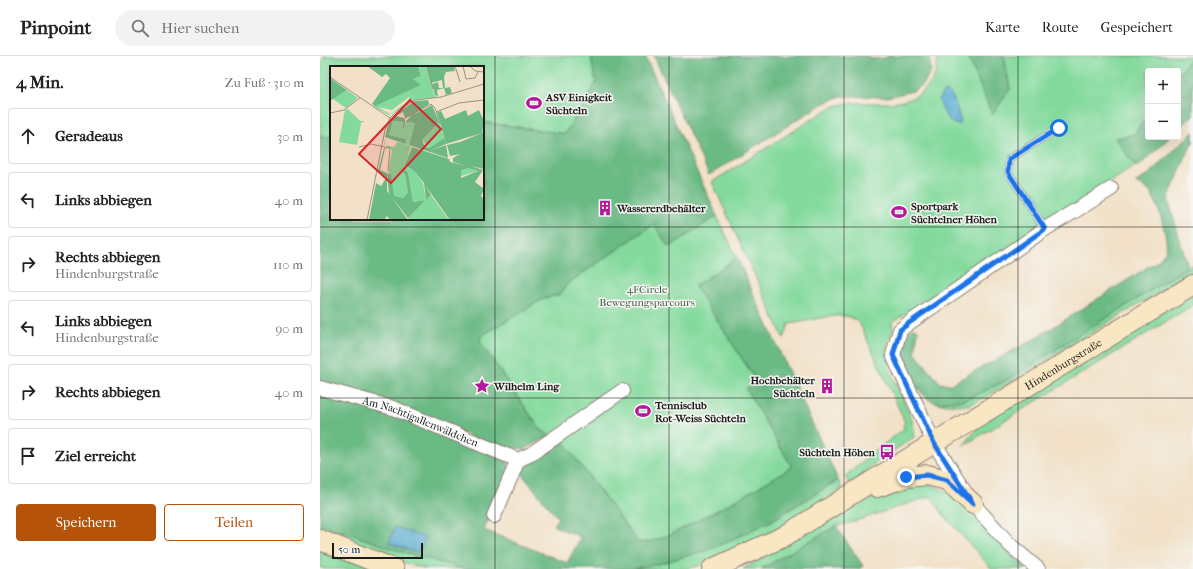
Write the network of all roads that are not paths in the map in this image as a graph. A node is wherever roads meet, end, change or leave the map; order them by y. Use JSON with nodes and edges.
{"nodes":[{"id":1,"x":1062,"y":126,"type":"dead end"},
{"id":2,"x":1111,"y":190,"type":"dead end"},
{"id":3,"x":1045,"y":229,"type":"junction"},
{"id":4,"x":1193,"y":285,"type":"edge"},
{"id":5,"x":320,"y":388,"type":"edge"},
{"id":6,"x":622,"y":391,"type":"dead end"},
{"id":7,"x":934,"y":443,"type":"junction"},
{"id":8,"x":518,"y":460,"type":"junction"},
{"id":9,"x":850,"y":495,"type":"junction"},
{"id":10,"x":973,"y":504,"type":"junction"},
{"id":11,"x":494,"y":516,"type":"dead end"},
{"id":12,"x":320,"y":540,"type":"edge"},
{"id":13,"x":394,"y":569,"type":"edge"},
{"id":14,"x":712,"y":569,"type":"edge"},
{"id":15,"x":1038,"y":569,"type":"edge"}],
"edges":[{"from":1,"to":3,"type":"lane"},
{"from":2,"to":3,"type":"street"},
{"from":3,"to":7,"type":"street"},
{"from":4,"to":7,"type":"main road","name":"Hindenburgstraße"},
{"from":5,"to":8,"type":"street","name":"Am Nachtigallenwäldchen"},
{"from":6,"to":8,"type":"street"},
{"from":7,"to":9,"type":"main road","name":"Hindenburgstraße"},
{"from":7,"to":10,"type":"street"},
{"from":8,"to":11,"type":"street"},
{"from":9,"to":10,"type":"main road"},
{"from":9,"to":14,"type":"main road","name":"Hindenburgstraße"},
{"from":10,"to":15,"type":"street"},
{"from":12,"to":13,"type":"main road"}]}
